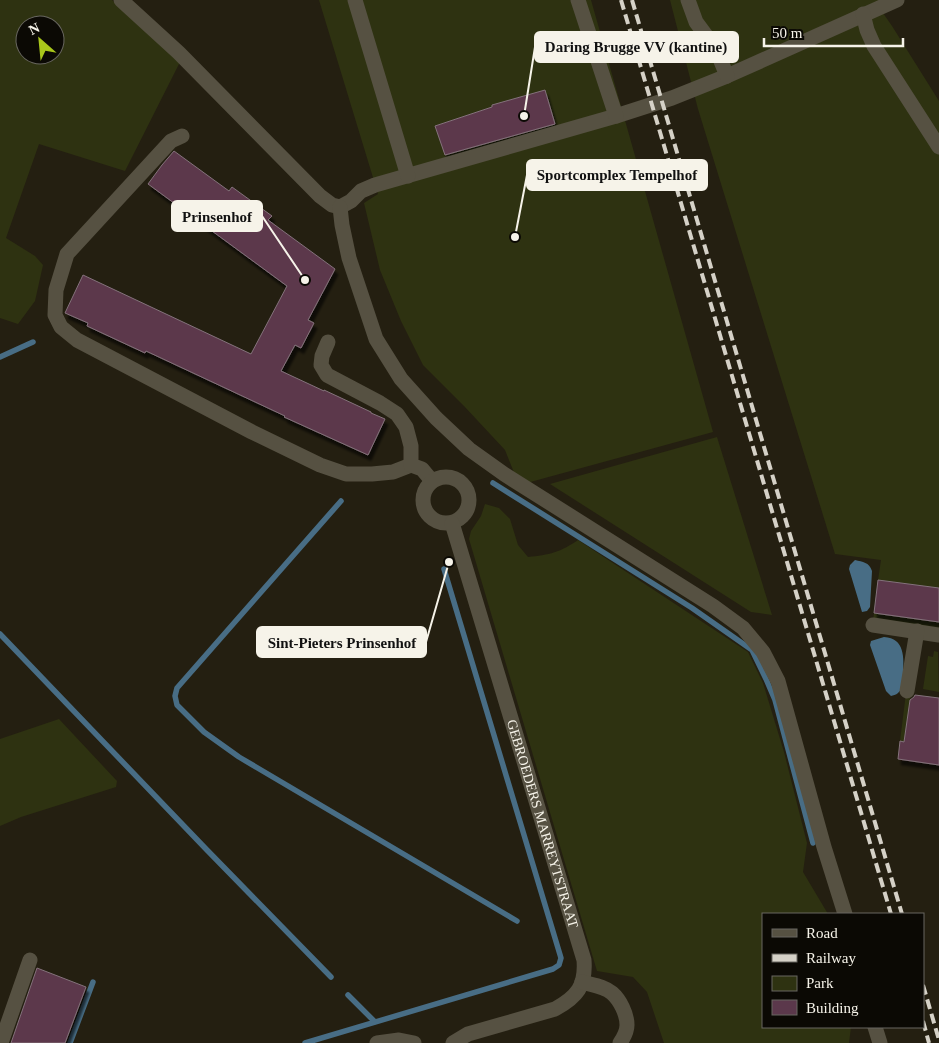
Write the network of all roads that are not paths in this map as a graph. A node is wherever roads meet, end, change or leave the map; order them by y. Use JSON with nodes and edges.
{"nodes":[{"id":1,"x":121,"y":0,"type":"edge"},
{"id":2,"x":355,"y":0,"type":"edge"},
{"id":3,"x":578,"y":0,"type":"edge"},
{"id":4,"x":688,"y":0,"type":"edge"},
{"id":5,"x":897,"y":0,"type":"edge"},
{"id":6,"x":863,"y":14,"type":"junction"},
{"id":7,"x":726,"y":76,"type":"junction"},
{"id":8,"x":616,"y":116,"type":"junction"},
{"id":9,"x":182,"y":136,"type":"dead end"},
{"id":10,"x":939,"y":147,"type":"edge"},
{"id":11,"x":408,"y":176,"type":"junction"},
{"id":12,"x":340,"y":207,"type":"junction"},
{"id":13,"x":328,"y":342,"type":"dead end"},
{"id":14,"x":411,"y":465,"type":"junction"},
{"id":15,"x":432,"y":481,"type":"junction"},
{"id":16,"x":452,"y":523,"type":"junction"},
{"id":17,"x":873,"y":625,"type":"dead end"},
{"id":18,"x":917,"y":631,"type":"junction"},
{"id":19,"x":939,"y":635,"type":"edge"},
{"id":20,"x":907,"y":691,"type":"dead end"},
{"id":21,"x":845,"y":913,"type":"edge"},
{"id":22,"x":30,"y":960,"type":"dead end"},
{"id":23,"x":582,"y":982,"type":"junction"},
{"id":24,"x":875,"y":1028,"type":"edge"},
{"id":25,"x":0,"y":1043,"type":"edge"},
{"id":26,"x":380,"y":1043,"type":"edge"},
{"id":27,"x":414,"y":1043,"type":"edge"},
{"id":28,"x":452,"y":1043,"type":"edge"},
{"id":29,"x":620,"y":1043,"type":"edge"},
{"id":30,"x":880,"y":1043,"type":"edge"}],
"edges":[{"from":1,"to":12,"type":"street"},
{"from":2,"to":11,"type":"street"},
{"from":3,"to":8,"type":"street"},
{"from":4,"to":7,"type":"street"},
{"from":5,"to":6,"type":"street"},
{"from":6,"to":7,"type":"street"},
{"from":6,"to":10,"type":"street"},
{"from":7,"to":8,"type":"street"},
{"from":8,"to":11,"type":"street"},
{"from":9,"to":14,"type":"street"},
{"from":11,"to":12,"type":"street"},
{"from":12,"to":21,"type":"street"},
{"from":13,"to":14,"type":"street"},
{"from":14,"to":15,"type":"street"},
{"from":15,"to":16,"type":"street"},
{"from":15,"to":16,"type":"street"},
{"from":16,"to":23,"type":"street","name":"GEBROEDERS MARREYTSTRAAT"},
{"from":17,"to":18,"type":"street"},
{"from":18,"to":19,"type":"street"},
{"from":18,"to":20,"type":"street"},
{"from":22,"to":25,"type":"street"},
{"from":23,"to":28,"type":"street"},
{"from":23,"to":29,"type":"street"},
{"from":24,"to":30,"type":"street"},
{"from":26,"to":27,"type":"street"}]}
